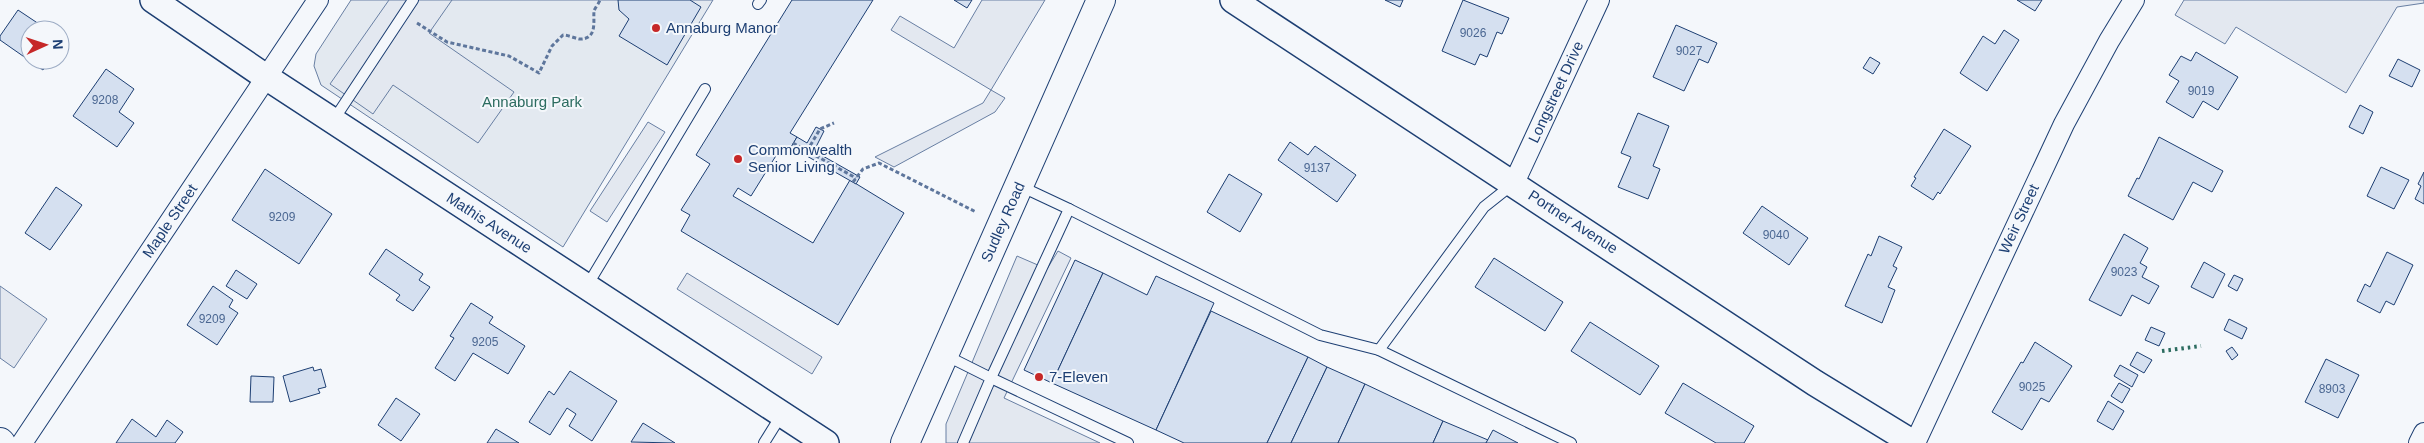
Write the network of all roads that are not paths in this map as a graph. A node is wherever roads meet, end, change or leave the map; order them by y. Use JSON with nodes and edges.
{"nodes":[{"id":1,"x":153,"y":0,"type":"edge"},
{"id":2,"x":318,"y":0,"type":"edge"},
{"id":3,"x":413,"y":0,"type":"edge"},
{"id":4,"x":1101,"y":0,"type":"edge"},
{"id":5,"x":1233,"y":0,"type":"edge"},
{"id":6,"x":1599,"y":0,"type":"edge"},
{"id":7,"x":2134,"y":0,"type":"edge"},
{"id":8,"x":266,"y":77,"type":"junction"},
{"id":9,"x":704,"y":89,"type":"dead end"},
{"id":10,"x":333,"y":121,"type":"junction"},
{"id":11,"x":1514,"y":183,"type":"junction"},
{"id":12,"x":1019,"y":186,"type":"junction"},
{"id":13,"x":1069,"y":209,"type":"junction"},
{"id":14,"x":586,"y":286,"type":"junction"},
{"id":15,"x":1379,"y":350,"type":"junction"},
{"id":16,"x":944,"y":354,"type":"junction"},
{"id":17,"x":991,"y":378,"type":"junction"},
{"id":18,"x":782,"y":414,"type":"junction"},
{"id":19,"x":2424,"y":433,"type":"edge"},
{"id":20,"x":22,"y":443,"type":"edge"},
{"id":21,"x":764,"y":443,"type":"edge"},
{"id":22,"x":826,"y":443,"type":"edge"},
{"id":23,"x":905,"y":443,"type":"edge"},
{"id":24,"x":963,"y":443,"type":"edge"},
{"id":25,"x":1128,"y":443,"type":"edge"},
{"id":26,"x":1570,"y":443,"type":"edge"},
{"id":27,"x":1914,"y":443,"type":"edge"},
{"id":28,"x":2419,"y":443,"type":"edge"}],
"edges":[{"from":1,"to":8,"type":"street","name":"Mathis Avenue"},
{"from":2,"to":8,"type":"street","name":"Maple Street"},
{"from":3,"to":10,"type":"lane"},
{"from":4,"to":12,"type":"main road","name":"Sudley Road"},
{"from":5,"to":11,"type":"street","name":"Portner Avenue"},
{"from":6,"to":11,"type":"street","name":"Longstreet Drive"},
{"from":7,"to":27,"type":"street","name":"Weir Street"},
{"from":8,"to":10,"type":"street","name":"Mathis Avenue"},
{"from":8,"to":20,"type":"street","name":"Maple Street"},
{"from":9,"to":14,"type":"lane"},
{"from":10,"to":14,"type":"street","name":"Mathis Avenue"},
{"from":11,"to":15,"type":"lane"},
{"from":11,"to":27,"type":"street","name":"Portner Avenue"},
{"from":12,"to":13,"type":"lane"},
{"from":12,"to":16,"type":"main road","name":"Sudley Road"},
{"from":13,"to":15,"type":"lane"},
{"from":13,"to":17,"type":"lane"},
{"from":14,"to":18,"type":"street","name":"Mathis Avenue"},
{"from":15,"to":26,"type":"lane"},
{"from":16,"to":17,"type":"lane"},
{"from":16,"to":23,"type":"main road","name":"Sudley Road"},
{"from":17,"to":24,"type":"lane"},
{"from":17,"to":25,"type":"lane"},
{"from":18,"to":21,"type":"lane"},
{"from":18,"to":22,"type":"street","name":"Mathis Avenue"},
{"from":19,"to":28,"type":"street"}]}
